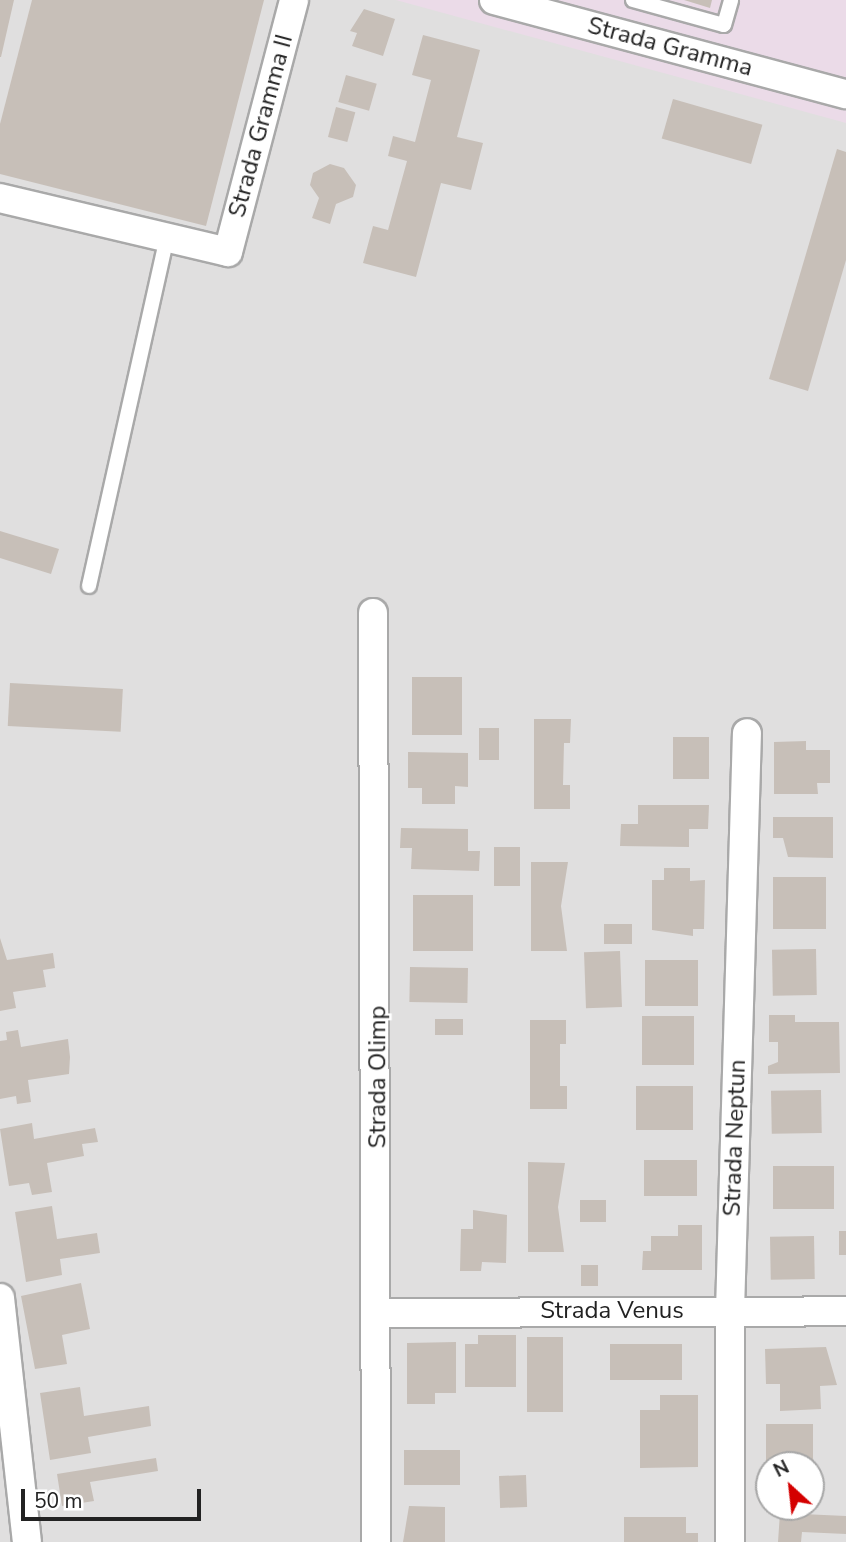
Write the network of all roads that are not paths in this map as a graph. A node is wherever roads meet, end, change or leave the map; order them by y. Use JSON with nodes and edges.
{"nodes":[{"id":1,"x":294,"y":0,"type":"edge"},
{"id":2,"x":494,"y":0,"type":"edge"},
{"id":3,"x":633,"y":0,"type":"edge"},
{"id":4,"x":731,"y":0,"type":"edge"},
{"id":5,"x":844,"y":88,"type":"edge"},
{"id":6,"x":0,"y":198,"type":"edge"},
{"id":7,"x":167,"y":236,"type":"junction"},
{"id":8,"x":89,"y":586,"type":"dead end"},
{"id":9,"x":373,"y":613,"type":"dead end"},
{"id":10,"x":747,"y":733,"type":"dead end"},
{"id":11,"x":0,"y":1298,"type":"edge"},
{"id":12,"x":730,"y":1311,"type":"junction"},
{"id":13,"x":846,"y":1311,"type":"edge"},
{"id":14,"x":378,"y":1313,"type":"junction"},
{"id":15,"x":6,"y":1386,"type":"edge"},
{"id":16,"x":27,"y":1542,"type":"edge"},
{"id":17,"x":376,"y":1542,"type":"edge"},
{"id":18,"x":730,"y":1542,"type":"edge"}],
"edges":[{"from":1,"to":7,"type":"street","name":"Strada Gramma II"},
{"from":2,"to":5,"type":"street","name":"Strada Gramma"},
{"from":3,"to":4,"type":"lane"},
{"from":6,"to":7,"type":"street"},
{"from":7,"to":8,"type":"lane"},
{"from":9,"to":14,"type":"street","name":"Strada Olimp"},
{"from":10,"to":12,"type":"street","name":"Strada Neptun"},
{"from":11,"to":15,"type":"street"},
{"from":12,"to":13,"type":"street","name":"Strada Venus"},
{"from":12,"to":14,"type":"street","name":"Strada Venus"},
{"from":12,"to":18,"type":"street","name":"Strada Neptun"},
{"from":14,"to":17,"type":"street","name":"Strada Olimp"},
{"from":15,"to":16,"type":"street"}]}
